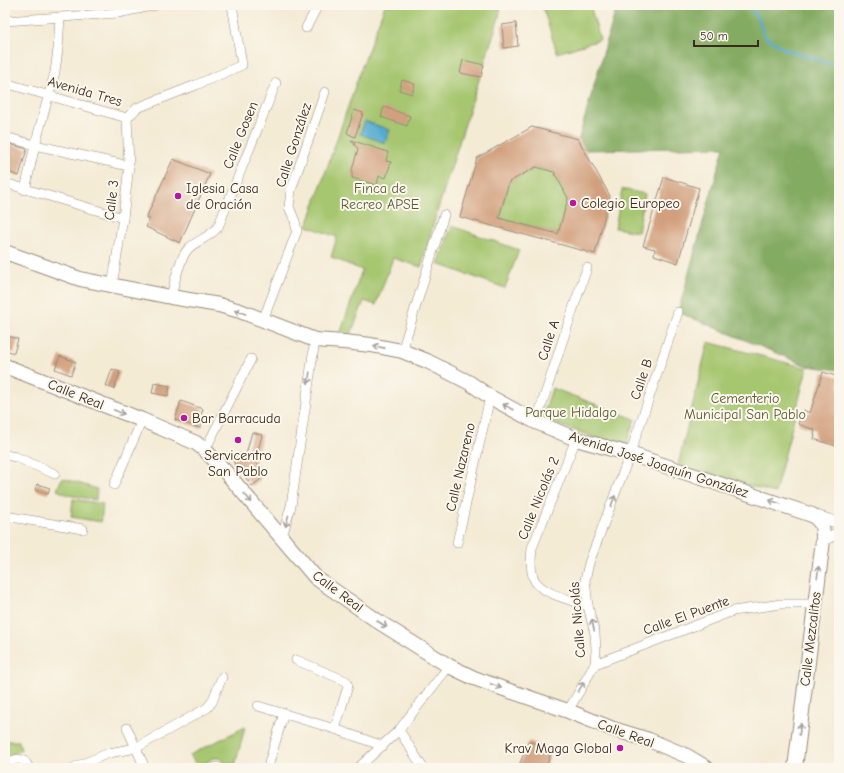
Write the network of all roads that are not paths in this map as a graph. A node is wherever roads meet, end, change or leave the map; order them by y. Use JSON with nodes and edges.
{"nodes":[{"id":1,"x":156,"y":5,"type":"edge"},
{"id":2,"x":232,"y":5,"type":"edge"},
{"id":3,"x":318,"y":5,"type":"edge"},
{"id":4,"x":60,"y":17,"type":"junction"},
{"id":5,"x":5,"y":21,"type":"edge"},
{"id":6,"x":306,"y":28,"type":"dead end"},
{"id":7,"x":5,"y":83,"type":"edge"},
{"id":8,"x":276,"y":83,"type":"dead end"},
{"id":9,"x":325,"y":92,"type":"dead end"},
{"id":10,"x":48,"y":95,"type":"junction"},
{"id":11,"x":127,"y":118,"type":"junction"},
{"id":12,"x":5,"y":137,"type":"edge"},
{"id":13,"x":35,"y":145,"type":"junction"},
{"id":14,"x":129,"y":166,"type":"junction"},
{"id":15,"x":5,"y":184,"type":"edge"},
{"id":16,"x":25,"y":190,"type":"junction"},
{"id":17,"x":444,"y":215,"type":"dead end"},
{"id":18,"x":123,"y":218,"type":"junction"},
{"id":19,"x":5,"y":252,"type":"edge"},
{"id":20,"x":588,"y":268,"type":"dead end"},
{"id":21,"x":112,"y":286,"type":"junction"},
{"id":22,"x":171,"y":297,"type":"junction"},
{"id":23,"x":678,"y":312,"type":"dead end"},
{"id":24,"x":263,"y":320,"type":"junction"},
{"id":25,"x":315,"y":340,"type":"junction"},
{"id":26,"x":402,"y":351,"type":"junction"},
{"id":27,"x":251,"y":359,"type":"dead end"},
{"id":28,"x":5,"y":366,"type":"edge"},
{"id":29,"x":490,"y":397,"type":"junction"},
{"id":30,"x":142,"y":420,"type":"junction"},
{"id":31,"x":536,"y":422,"type":"junction"},
{"id":32,"x":576,"y":439,"type":"junction"},
{"id":33,"x":205,"y":450,"type":"junction"},
{"id":34,"x":630,"y":454,"type":"junction"},
{"id":35,"x":5,"y":455,"type":"edge"},
{"id":36,"x":55,"y":474,"type":"dead end"},
{"id":37,"x":114,"y":485,"type":"dead end"},
{"id":38,"x":812,"y":515,"type":"junction"},
{"id":39,"x":5,"y":516,"type":"edge"},
{"id":40,"x":839,"y":523,"type":"edge"},
{"id":41,"x":83,"y":529,"type":"dead end"},
{"id":42,"x":839,"y":534,"type":"edge"},
{"id":43,"x":281,"y":537,"type":"junction"},
{"id":44,"x":822,"y":540,"type":"junction"},
{"id":45,"x":457,"y":543,"type":"dead end"},
{"id":46,"x":814,"y":604,"type":"junction"},
{"id":47,"x":588,"y":606,"type":"junction"},
{"id":48,"x":296,"y":660,"type":"dead end"},
{"id":49,"x":595,"y":664,"type":"junction"},
{"id":50,"x":449,"y":666,"type":"junction"},
{"id":51,"x":222,"y":677,"type":"dead end"},
{"id":52,"x":258,"y":706,"type":"dead end"},
{"id":53,"x":568,"y":711,"type":"junction"},
{"id":54,"x":284,"y":713,"type":"junction"},
{"id":55,"x":127,"y":728,"type":"dead end"},
{"id":56,"x":335,"y":729,"type":"junction"},
{"id":57,"x":399,"y":730,"type":"junction"},
{"id":58,"x":383,"y":746,"type":"junction"},
{"id":59,"x":136,"y":748,"type":"junction"},
{"id":60,"x":269,"y":763,"type":"dead end"},
{"id":61,"x":5,"y":764,"type":"edge"},
{"id":62,"x":28,"y":766,"type":"edge"},
{"id":63,"x":75,"y":767,"type":"edge"},
{"id":64,"x":144,"y":768,"type":"edge"},
{"id":65,"x":358,"y":768,"type":"edge"},
{"id":66,"x":423,"y":768,"type":"edge"},
{"id":67,"x":707,"y":768,"type":"edge"},
{"id":68,"x":795,"y":768,"type":"edge"}],
"edges":[{"from":1,"to":4,"type":"street"},
{"from":2,"to":11,"type":"street","name":"Avenida Tres"},
{"from":3,"to":6,"type":"street"},
{"from":4,"to":5,"type":"street"},
{"from":4,"to":10,"type":"street"},
{"from":7,"to":10,"type":"street","name":"Avenida Tres"},
{"from":8,"to":22,"type":"street","name":"Calle Gosen"},
{"from":9,"to":24,"type":"street","name":"Calle González"},
{"from":10,"to":11,"type":"street","name":"Avenida Tres"},
{"from":10,"to":13,"type":"street"},
{"from":11,"to":14,"type":"street","name":"Calle 3"},
{"from":12,"to":13,"type":"street"},
{"from":13,"to":14,"type":"street"},
{"from":13,"to":16,"type":"street"},
{"from":14,"to":18,"type":"street","name":"Calle 3"},
{"from":15,"to":16,"type":"street"},
{"from":16,"to":18,"type":"street"},
{"from":17,"to":26,"type":"street"},
{"from":18,"to":21,"type":"street","name":"Calle 3"},
{"from":19,"to":21,"type":"main road","name":"Avenida José Joaquín González"},
{"from":20,"to":31,"type":"street","name":"Calle A"},
{"from":21,"to":22,"type":"main road","name":"Avenida José Joaquín González"},
{"from":24,"to":22,"type":"main road","name":"Avenida José Joaquín González","one_way":true},
{"from":23,"to":34,"type":"street","name":"Calle B"},
{"from":24,"to":25,"type":"main road","name":"Avenida José Joaquín González"},
{"from":26,"to":25,"type":"main road","name":"Avenida José Joaquín González","one_way":true},
{"from":25,"to":43,"type":"street","one_way":true},
{"from":26,"to":29,"type":"main road","name":"Avenida José Joaquín González"},
{"from":27,"to":33,"type":"street"},
{"from":28,"to":30,"type":"main road","name":"Calle Real","one_way":true},
{"from":31,"to":29,"type":"main road","name":"Avenida José Joaquín González","one_way":true},
{"from":29,"to":45,"type":"street","name":"Calle Nazareno"},
{"from":30,"to":33,"type":"main road","name":"Calle Real"},
{"from":30,"to":37,"type":"street"},
{"from":31,"to":32,"type":"main road","name":"Avenida José Joaquín González"},
{"from":32,"to":34,"type":"main road","name":"Avenida José Joaquín González"},
{"from":32,"to":47,"type":"street","name":"Calle Nicolás 2"},
{"from":33,"to":43,"type":"main road","name":"Calle Real","one_way":true},
{"from":38,"to":34,"type":"main road","name":"Avenida José Joaquín González","one_way":true},
{"from":47,"to":34,"type":"street","name":"Calle Nicolás","one_way":true},
{"from":35,"to":36,"type":"street"},
{"from":38,"to":40,"type":"street","name":"Avenida José Joaquín González"},
{"from":38,"to":44,"type":"main road","name":"Calle Mezcalitos"},
{"from":39,"to":41,"type":"street"},
{"from":42,"to":44,"type":"street"},
{"from":43,"to":50,"type":"main road","name":"Calle Real","one_way":true},
{"from":46,"to":44,"type":"main road","name":"Calle Mezcalitos","one_way":true},
{"from":46,"to":49,"type":"street","name":"Calle El Puente"},
{"from":68,"to":46,"type":"main road","name":"Calle Mezcalitos","one_way":true},
{"from":49,"to":47,"type":"street","name":"Calle Nicolás","one_way":true},
{"from":48,"to":56,"type":"street"},
{"from":53,"to":49,"type":"street","name":"Calle Nicolás","one_way":true},
{"from":50,"to":53,"type":"main road","name":"Calle Real","one_way":true},
{"from":50,"to":57,"type":"street"},
{"from":51,"to":59,"type":"street"},
{"from":52,"to":54,"type":"street"},
{"from":53,"to":67,"type":"main road","name":"Calle Real"},
{"from":54,"to":56,"type":"street"},
{"from":54,"to":60,"type":"street"},
{"from":55,"to":59,"type":"street"},
{"from":56,"to":58,"type":"street"},
{"from":57,"to":58,"type":"street"},
{"from":57,"to":66,"type":"street"},
{"from":58,"to":65,"type":"street"},
{"from":59,"to":63,"type":"street"},
{"from":59,"to":64,"type":"street"},
{"from":61,"to":62,"type":"street"}]}
